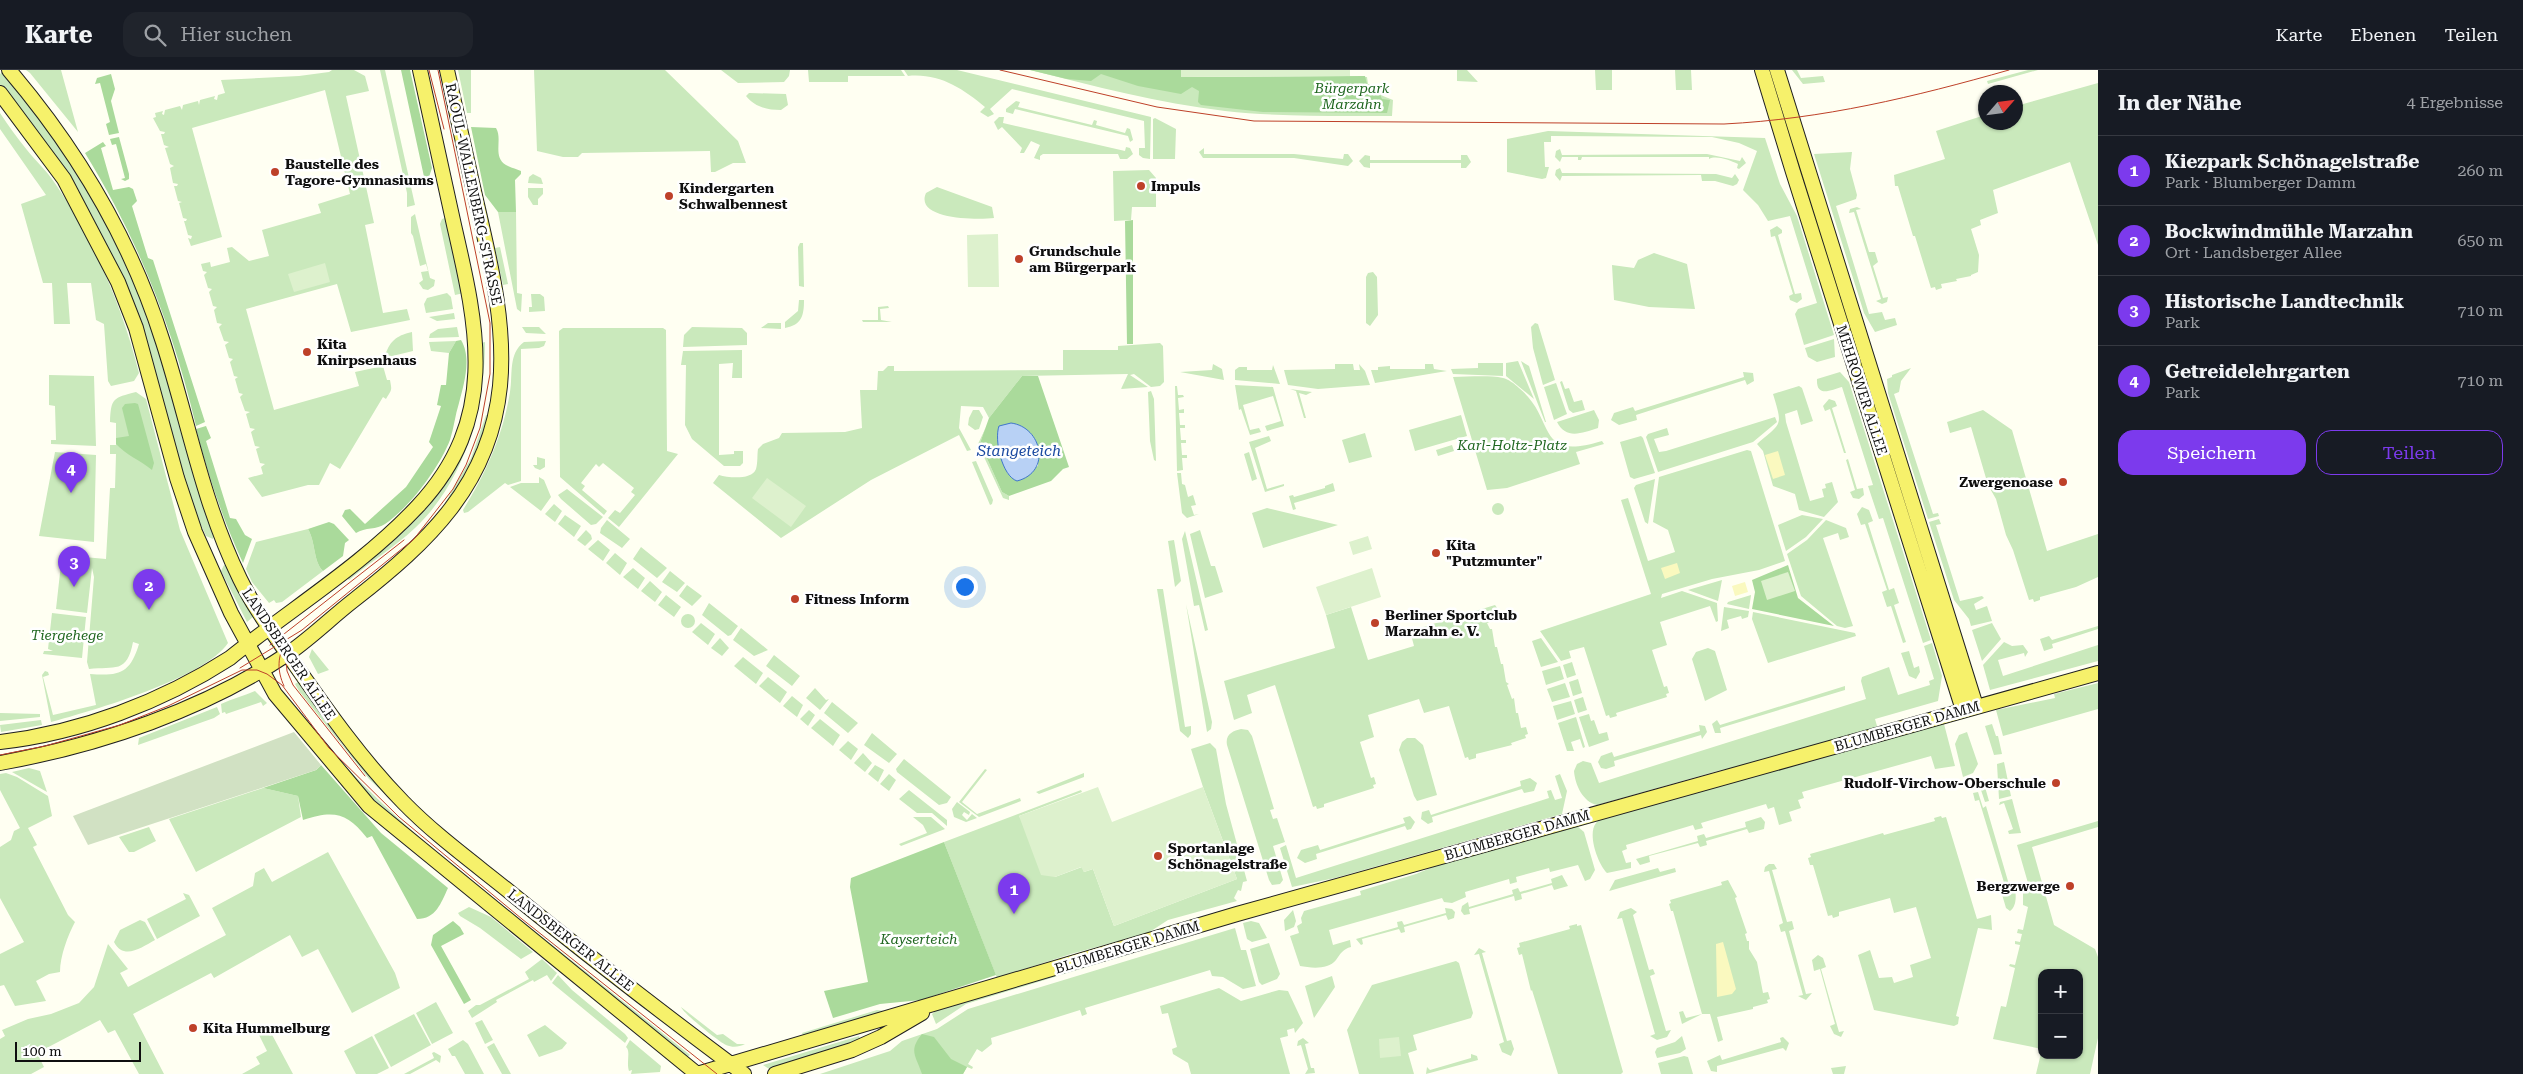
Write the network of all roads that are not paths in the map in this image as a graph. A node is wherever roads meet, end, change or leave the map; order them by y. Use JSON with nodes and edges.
{"nodes":[{"id":1,"x":10,"y":70,"type":"edge"},
{"id":2,"x":420,"y":70,"type":"edge"},
{"id":3,"x":447,"y":70,"type":"edge"},
{"id":4,"x":1762,"y":70,"type":"edge"},
{"id":5,"x":1777,"y":70,"type":"edge"},
{"id":6,"x":0,"y":93,"type":"edge"},
{"id":7,"x":226,"y":549,"type":"junction"},
{"id":8,"x":206,"y":558,"type":"junction"},
{"id":9,"x":269,"y":628,"type":"junction"},
{"id":10,"x":247,"y":644,"type":"junction"},
{"id":11,"x":288,"y":654,"type":"junction"},
{"id":12,"x":261,"y":670,"type":"junction"},
{"id":13,"x":2098,"y":673,"type":"edge"},
{"id":14,"x":1970,"y":708,"type":"junction"},
{"id":15,"x":0,"y":742,"type":"edge"},
{"id":16,"x":0,"y":763,"type":"edge"},
{"id":17,"x":937,"y":1004,"type":"junction"},
{"id":18,"x":730,"y":1064,"type":"junction"},
{"id":19,"x":697,"y":1074,"type":"edge"},
{"id":20,"x":744,"y":1074,"type":"edge"},
{"id":21,"x":775,"y":1074,"type":"edge"}],
"edges":[{"from":1,"to":7,"type":"main road","name":"LANDSBERGER ALLEE"},
{"from":2,"to":9,"type":"main road","name":"RAOUL-WALLENBERG-STRASSE"},
{"from":3,"to":11,"type":"main road","name":"RAOUL-WALLENBERG-STRASSE"},
{"from":4,"to":14,"type":"main road","name":"MEHROWER ALLEE"},
{"from":5,"to":14,"type":"main road","name":"MEHROWER ALLEE"},
{"from":6,"to":8,"type":"main road","name":"LANDSBERGER ALLEE"},
{"from":7,"to":8,"type":"main road"},
{"from":7,"to":9,"type":"main road","name":"LANDSBERGER ALLEE"},
{"from":8,"to":10,"type":"main road","name":"LANDSBERGER ALLEE"},
{"from":9,"to":10,"type":"main road","name":"RAOUL-WALLENBERG-STRASSE"},
{"from":9,"to":11,"type":"main road","name":"LANDSBERGER ALLEE"},
{"from":10,"to":12,"type":"main road","name":"LANDSBERGER ALLEE"},
{"from":10,"to":15,"type":"main road","name":"RAOUL-WALLENBERG-STRASSE"},
{"from":11,"to":12,"type":"main road","name":"RAOUL-WALLENBERG-STRASSE"},
{"from":11,"to":18,"type":"main road","name":"LANDSBERGER ALLEE"},
{"from":12,"to":16,"type":"main road","name":"RAOUL-WALLENBERG-STRASSE"},
{"from":12,"to":19,"type":"main road","name":"LANDSBERGER ALLEE"},
{"from":13,"to":14,"type":"main road","name":"BLUMBERGER DAMM"},
{"from":14,"to":17,"type":"main road","name":"BLUMBERGER DAMM"},
{"from":17,"to":18,"type":"main road","name":"BLUMBERGER DAMM"},
{"from":17,"to":21,"type":"main road","name":"BLUMBERGER DAMM"},
{"from":18,"to":19,"type":"main road","name":"BLUMBERGER DAMM"},
{"from":18,"to":20,"type":"main road","name":"LANDSBERGER ALLEE"}]}
